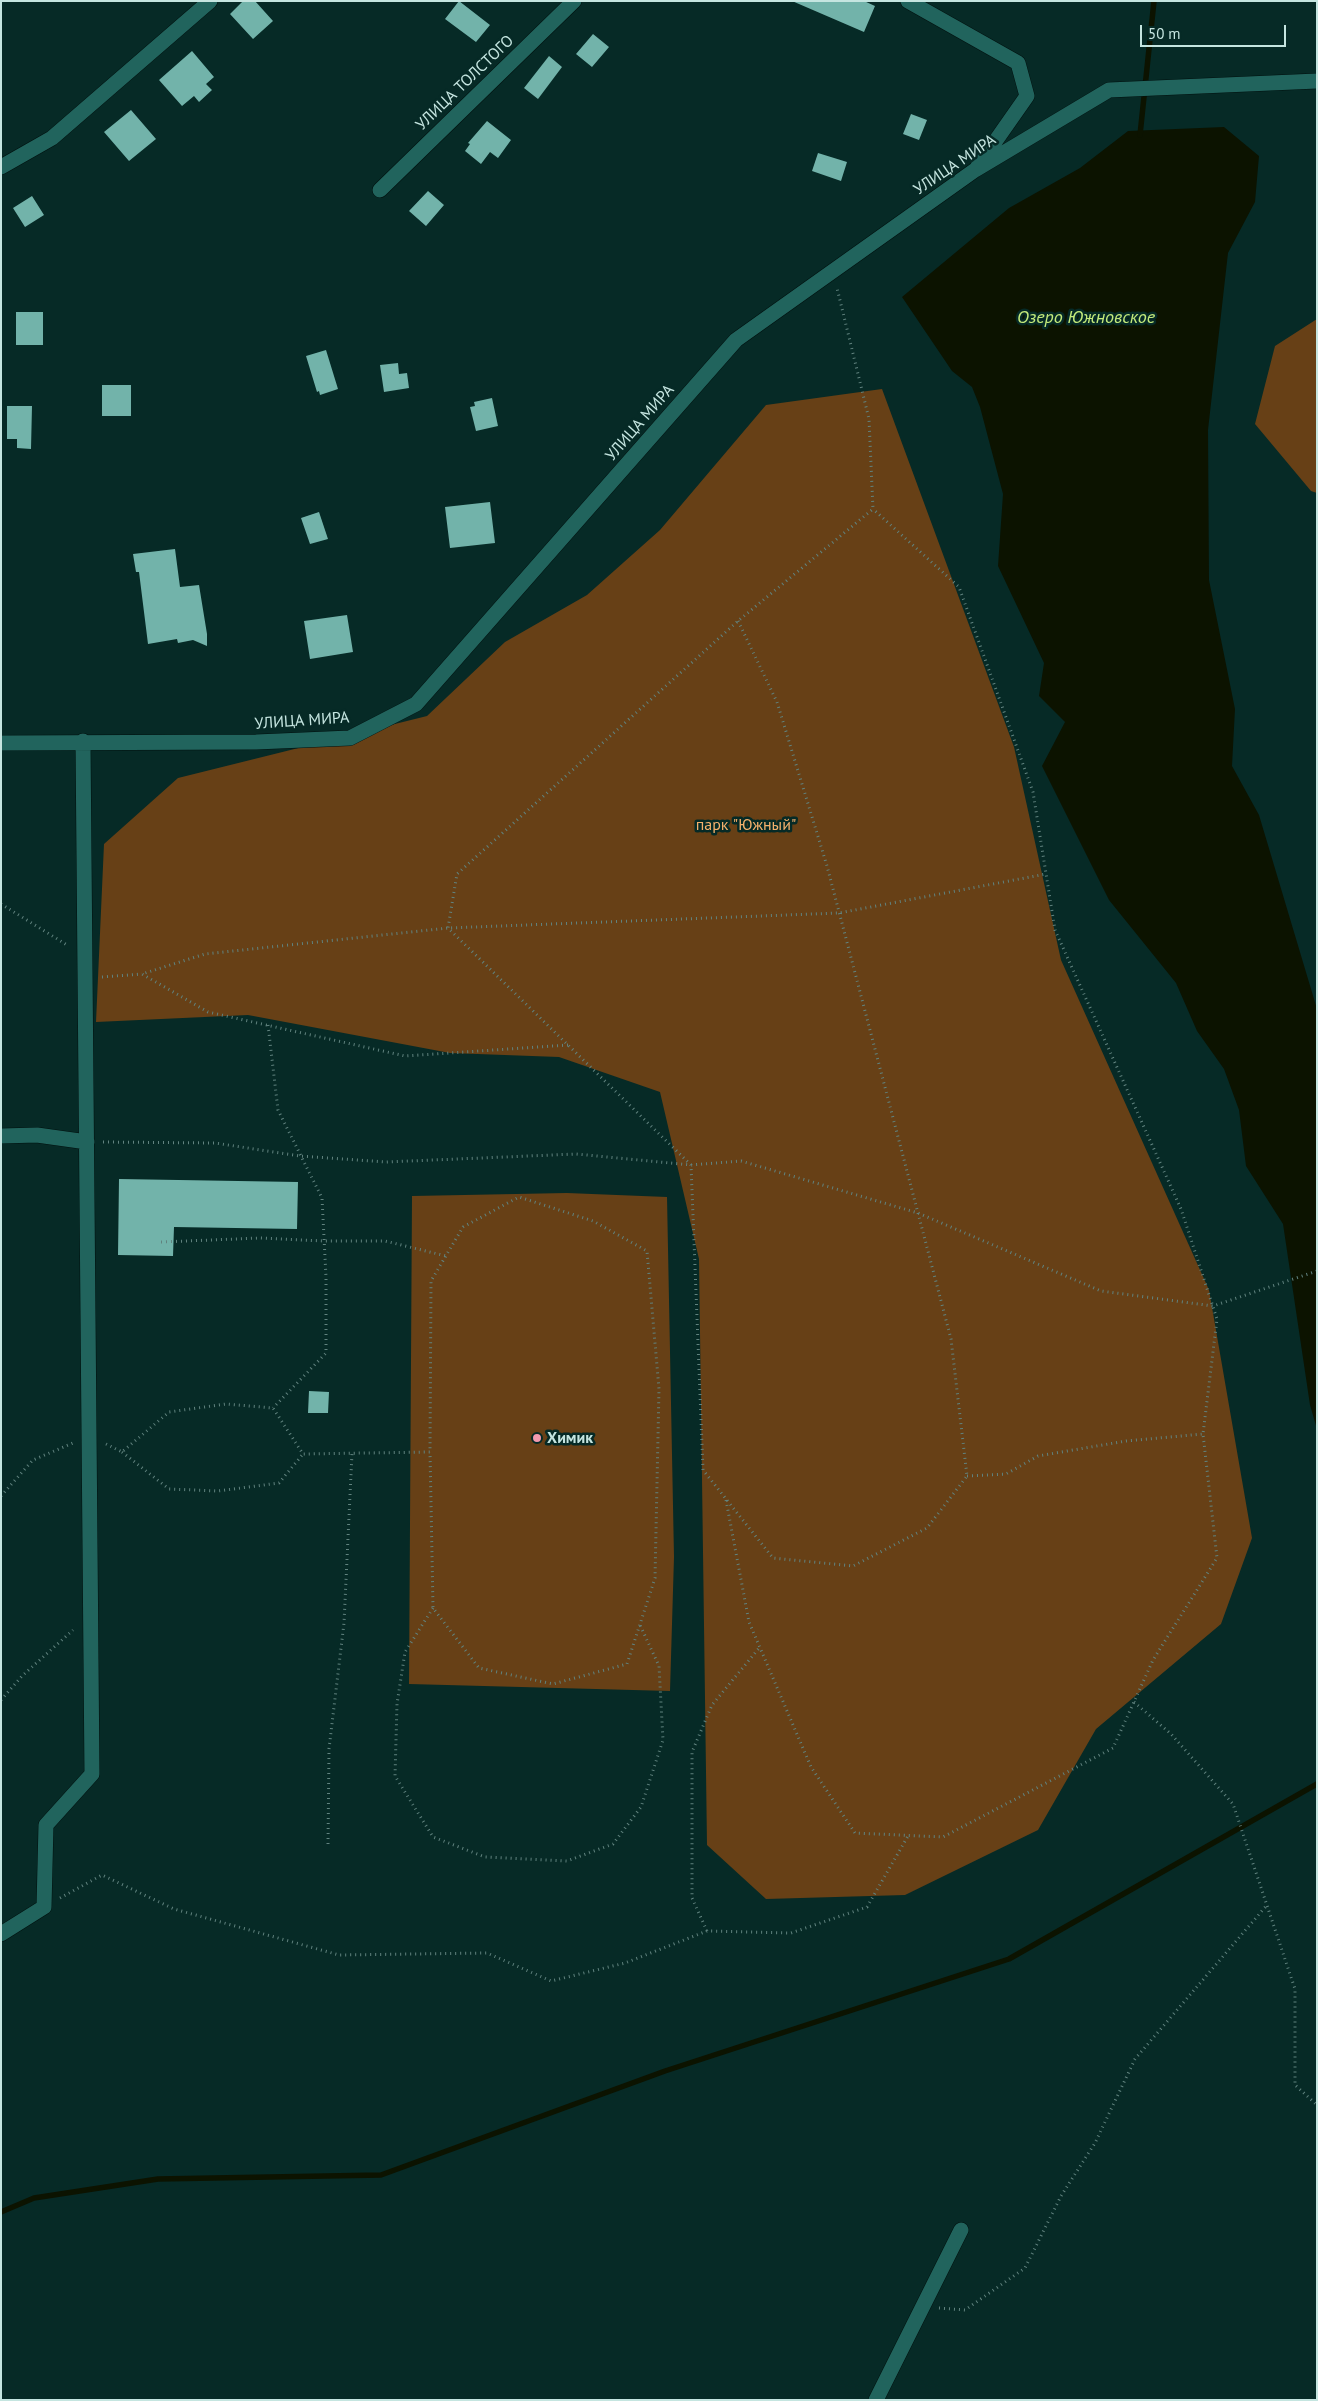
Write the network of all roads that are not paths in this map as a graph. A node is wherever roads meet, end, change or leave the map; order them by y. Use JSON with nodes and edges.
{"nodes":[{"id":1,"x":210,"y":1,"type":"edge"},
{"id":2,"x":574,"y":1,"type":"edge"},
{"id":3,"x":908,"y":1,"type":"edge"},
{"id":4,"x":1317,"y":81,"type":"edge"},
{"id":5,"x":1,"y":167,"type":"edge"},
{"id":6,"x":975,"y":170,"type":"junction"},
{"id":7,"x":380,"y":190,"type":"dead end"},
{"id":8,"x":83,"y":741,"type":"junction"},
{"id":9,"x":1,"y":743,"type":"edge"},
{"id":10,"x":1,"y":1136,"type":"edge"},
{"id":11,"x":87,"y":1142,"type":"junction"},
{"id":12,"x":1,"y":1934,"type":"edge"},
{"id":13,"x":961,"y":2230,"type":"dead end"},
{"id":14,"x":876,"y":2400,"type":"edge"}],
"edges":[{"from":1,"to":5,"type":"street"},
{"from":2,"to":7,"type":"street","name":"УЛИЦА ТОЛСТОГО"},
{"from":3,"to":6,"type":"street"},
{"from":4,"to":6,"type":"street","name":"УЛИЦА МИРА"},
{"from":6,"to":8,"type":"street","name":"УЛИЦА МИРА"},
{"from":8,"to":9,"type":"street","name":"УЛИЦА МИРА"},
{"from":8,"to":11,"type":"street"},
{"from":10,"to":11,"type":"street"},
{"from":11,"to":12,"type":"street"},
{"from":13,"to":14,"type":"street"}]}
